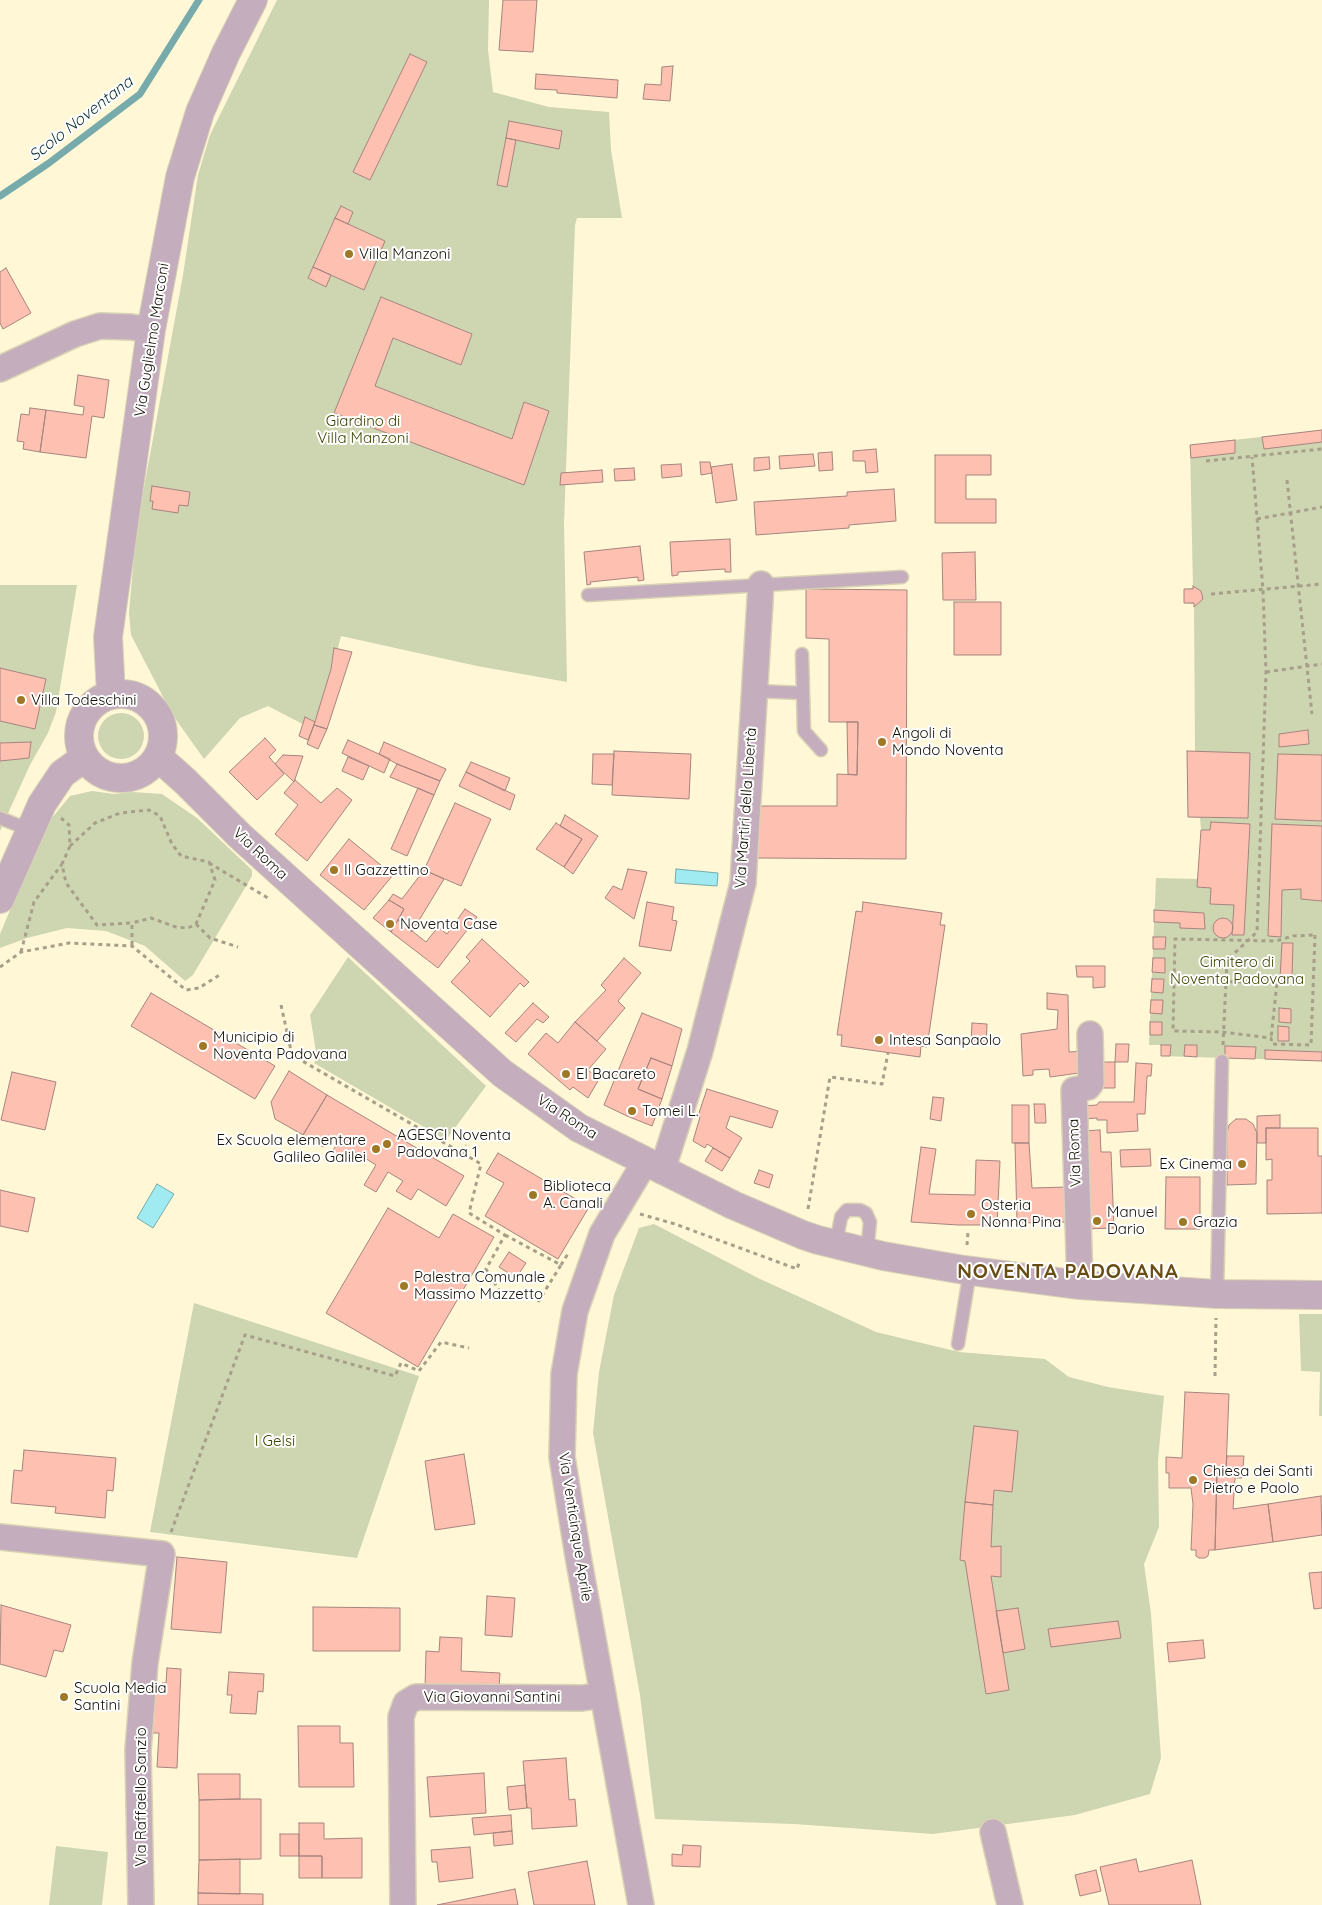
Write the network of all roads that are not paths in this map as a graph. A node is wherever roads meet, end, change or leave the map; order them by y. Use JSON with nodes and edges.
{"nodes":[{"id":1,"x":253,"y":0,"type":"edge"},
{"id":2,"x":151,"y":330,"type":"junction"},
{"id":3,"x":0,"y":370,"type":"edge"},
{"id":4,"x":902,"y":577,"type":"dead end"},
{"id":5,"x":761,"y":584,"type":"junction"},
{"id":6,"x":588,"y":595,"type":"dead end"},
{"id":7,"x":802,"y":654,"type":"dead end"},
{"id":8,"x":755,"y":691,"type":"junction"},
{"id":9,"x":803,"y":693,"type":"junction"},
{"id":10,"x":111,"y":694,"type":"junction"},
{"id":11,"x":821,"y":750,"type":"dead end"},
{"id":12,"x":158,"y":757,"type":"junction"},
{"id":13,"x":84,"y":758,"type":"junction"},
{"id":14,"x":0,"y":818,"type":"edge"},
{"id":15,"x":30,"y":830,"type":"junction"},
{"id":16,"x":0,"y":899,"type":"edge"},
{"id":17,"x":1090,"y":1034,"type":"dead end"},
{"id":18,"x":1222,"y":1061,"type":"road end"},
{"id":19,"x":654,"y":1166,"type":"junction"},
{"id":20,"x":836,"y":1244,"type":"junction"},
{"id":21,"x":867,"y":1252,"type":"junction"},
{"id":22,"x":970,"y":1271,"type":"junction"},
{"id":23,"x":1080,"y":1285,"type":"junction"},
{"id":24,"x":1217,"y":1294,"type":"junction"},
{"id":25,"x":1322,"y":1295,"type":"edge"},
{"id":26,"x":958,"y":1344,"type":"dead end"},
{"id":27,"x":0,"y":1537,"type":"edge"},
{"id":28,"x":603,"y":1695,"type":"junction"},
{"id":29,"x":993,"y":1832,"type":"dead end"},
{"id":30,"x":141,"y":1905,"type":"edge"},
{"id":31,"x":403,"y":1905,"type":"edge"},
{"id":32,"x":641,"y":1905,"type":"edge"},
{"id":33,"x":1010,"y":1905,"type":"edge"}],
"edges":[{"from":1,"to":2,"type":"street","name":"Via Guglielmo Marconi"},
{"from":2,"to":3,"type":"street"},
{"from":2,"to":10,"type":"street","name":"Via Guglielmo Marconi"},
{"from":4,"to":5,"type":"lane"},
{"from":5,"to":6,"type":"lane"},
{"from":5,"to":8,"type":"street","name":"Via Martiri della Libertà"},
{"from":7,"to":9,"type":"lane"},
{"from":8,"to":9,"type":"lane"},
{"from":8,"to":19,"type":"street","name":"Via Martiri della Libertà"},
{"from":9,"to":11,"type":"lane"},
{"from":10,"to":12,"type":"street"},
{"from":10,"to":13,"type":"street"},
{"from":12,"to":13,"type":"street"},
{"from":12,"to":19,"type":"street","name":"Via Roma"},
{"from":13,"to":15,"type":"street"},
{"from":14,"to":15,"type":"lane"},
{"from":15,"to":16,"type":"street"},
{"from":17,"to":23,"type":"street","name":"Via Roma"},
{"from":18,"to":24,"type":"lane"},
{"from":19,"to":20,"type":"street","name":"Via Roma"},
{"from":19,"to":28,"type":"street","name":"Via Venticinque Aprile"},
{"from":20,"to":21,"type":"street","name":"Via Roma"},
{"from":20,"to":21,"type":"lane"},
{"from":21,"to":22,"type":"street","name":"Via Roma"},
{"from":22,"to":23,"type":"street","name":"Via Roma"},
{"from":22,"to":26,"type":"lane"},
{"from":23,"to":24,"type":"street","name":"Via Roma"},
{"from":24,"to":25,"type":"street","name":"Via Roma"},
{"from":27,"to":30,"type":"street","name":"Via Raffaello Sanzio"},
{"from":28,"to":31,"type":"street","name":"Via Giovanni Santini"},
{"from":28,"to":32,"type":"street","name":"Via Venticinque Aprile"},
{"from":29,"to":33,"type":"street"}]}
